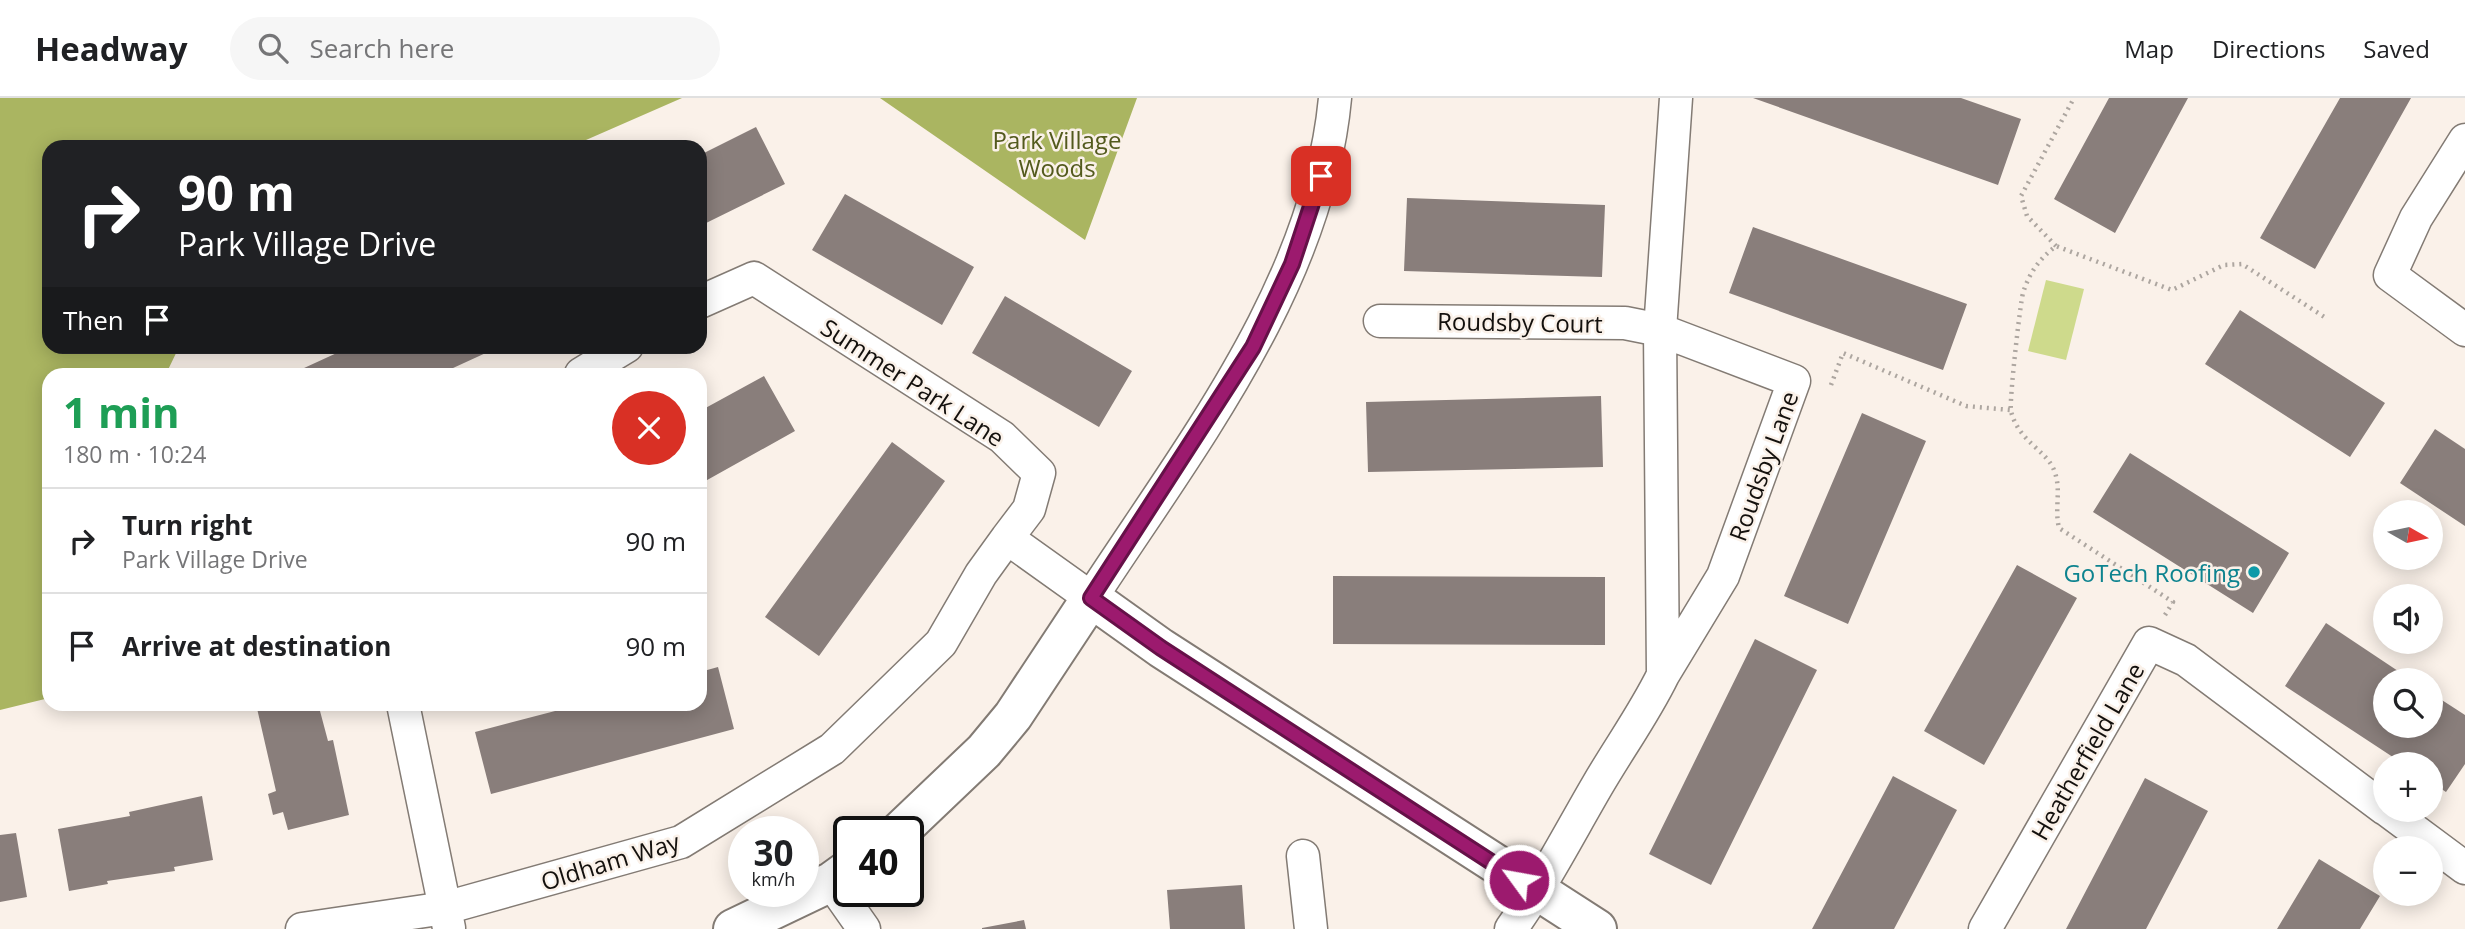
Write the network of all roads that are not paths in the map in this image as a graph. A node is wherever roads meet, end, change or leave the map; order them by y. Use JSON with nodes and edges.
{"nodes":[{"id":1,"x":1335,"y":98,"type":"edge"},
{"id":2,"x":1676,"y":98,"type":"edge"},
{"id":3,"x":2465,"y":139,"type":"edge"},
{"id":4,"x":707,"y":299,"type":"edge"},
{"id":5,"x":1380,"y":321,"type":"dead end"},
{"id":6,"x":1660,"y":330,"type":"junction"},
{"id":7,"x":2465,"y":330,"type":"edge"},
{"id":8,"x":614,"y":354,"type":"edge"},
{"id":9,"x":591,"y":368,"type":"edge"},
{"id":10,"x":1007,"y":538,"type":"junction"},
{"id":11,"x":1091,"y":598,"type":"junction"},
{"id":12,"x":1663,"y":675,"type":"junction"},
{"id":13,"x":404,"y":711,"type":"edge"},
{"id":14,"x":2373,"y":799,"type":"edge"},
{"id":15,"x":916,"y":816,"type":"edge"},
{"id":16,"x":2403,"y":822,"type":"edge"},
{"id":17,"x":1303,"y":856,"type":"dead end"},
{"id":18,"x":2465,"y":868,"type":"edge"},
{"id":19,"x":833,"y":879,"type":"edge"},
{"id":20,"x":1537,"y":892,"type":"junction"},
{"id":21,"x":854,"y":907,"type":"edge"},
{"id":22,"x":447,"y":919,"type":"edge"},
{"id":23,"x":302,"y":929,"type":"edge"},
{"id":24,"x":733,"y":929,"type":"edge"},
{"id":25,"x":864,"y":929,"type":"edge"},
{"id":26,"x":1311,"y":929,"type":"edge"},
{"id":27,"x":1511,"y":929,"type":"edge"},
{"id":28,"x":1597,"y":929,"type":"edge"},
{"id":29,"x":1985,"y":929,"type":"edge"}],
"edges":[{"from":1,"to":11,"type":"street"},
{"from":2,"to":6,"type":"street","name":"Roudsby Lane"},
{"from":3,"to":7,"type":"street"},
{"from":4,"to":10,"type":"street","name":"Summer Park Lane"},
{"from":5,"to":6,"type":"street","name":"Roudsby Court"},
{"from":6,"to":12,"type":"street","name":"Roudsby Lane"},
{"from":6,"to":12,"type":"street","name":"Roudsby Lane"},
{"from":8,"to":9,"type":"street"},
{"from":10,"to":11,"type":"street"},
{"from":10,"to":22,"type":"street","name":"Oldham Way"},
{"from":11,"to":15,"type":"street"},
{"from":11,"to":20,"type":"street"},
{"from":12,"to":20,"type":"street","name":"Roudsby Lane"},
{"from":13,"to":22,"type":"street"},
{"from":14,"to":29,"type":"street","name":"Heatherfield Lane"},
{"from":16,"to":18,"type":"street","name":"Heatherfield Lane"},
{"from":17,"to":26,"type":"street"},
{"from":19,"to":24,"type":"street"},
{"from":20,"to":27,"type":"street","name":"Roudsby Lane"},
{"from":20,"to":28,"type":"street"},
{"from":21,"to":25,"type":"street"},
{"from":22,"to":23,"type":"street","name":"Oldham Way"}]}
